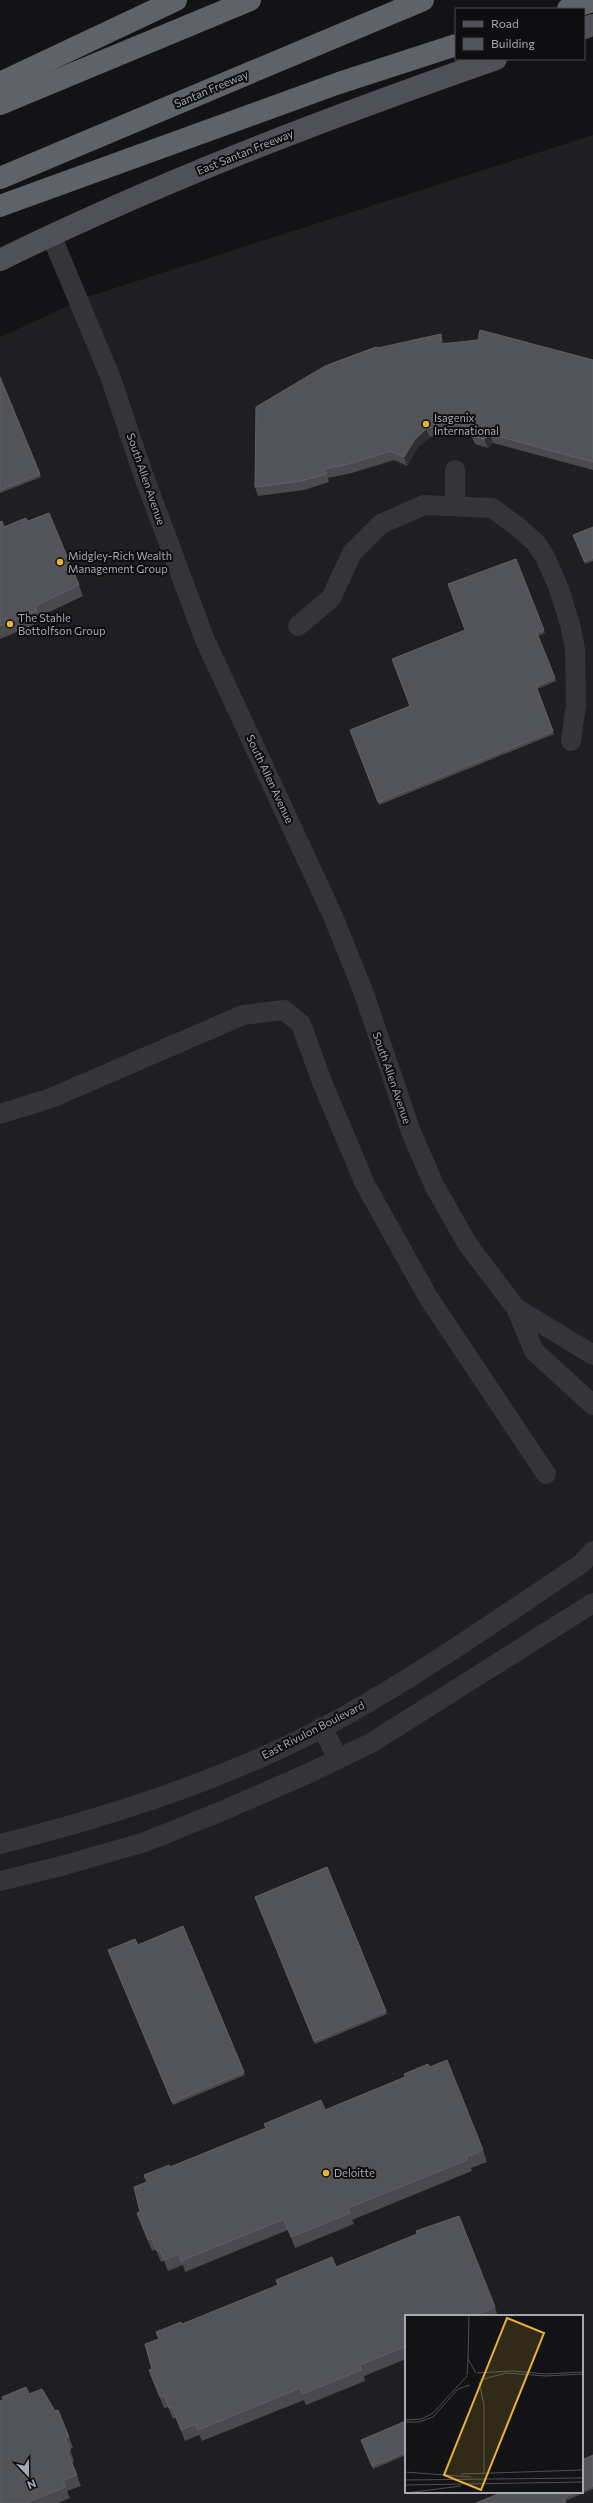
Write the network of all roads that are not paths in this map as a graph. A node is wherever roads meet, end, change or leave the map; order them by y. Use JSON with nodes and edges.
{"nodes":[{"id":1,"x":176,"y":0,"type":"edge"},
{"id":2,"x":250,"y":0,"type":"edge"},
{"id":3,"x":423,"y":0,"type":"edge"},
{"id":4,"x":593,"y":1,"type":"edge"},
{"id":5,"x":571,"y":8,"type":"edge"},
{"id":6,"x":455,"y":45,"type":"edge"},
{"id":7,"x":493,"y":60,"type":"edge"},
{"id":8,"x":0,"y":83,"type":"edge"},
{"id":9,"x":0,"y":104,"type":"edge"},
{"id":10,"x":0,"y":178,"type":"edge"},
{"id":11,"x":0,"y":206,"type":"edge"},
{"id":12,"x":51,"y":235,"type":"junction"},
{"id":13,"x":0,"y":260,"type":"edge"},
{"id":14,"x":455,"y":470,"type":"dead end"},
{"id":15,"x":454,"y":506,"type":"junction"},
{"id":16,"x":298,"y":626,"type":"dead end"},
{"id":17,"x":571,"y":741,"type":"dead end"},
{"id":18,"x":0,"y":1114,"type":"edge"},
{"id":19,"x":516,"y":1308,"type":"junction"},
{"id":20,"x":593,"y":1355,"type":"edge"},
{"id":21,"x":593,"y":1406,"type":"edge"},
{"id":22,"x":546,"y":1474,"type":"dead end"},
{"id":23,"x":593,"y":1551,"type":"edge"},
{"id":24,"x":593,"y":1603,"type":"edge"},
{"id":25,"x":322,"y":1728,"type":"junction"},
{"id":26,"x":338,"y":1759,"type":"junction"},
{"id":27,"x":0,"y":1844,"type":"edge"},
{"id":28,"x":0,"y":1881,"type":"edge"}],
"edges":[{"from":1,"to":8,"type":"highway"},
{"from":2,"to":9,"type":"highway"},
{"from":3,"to":10,"type":"highway","name":"Santan Freeway"},
{"from":4,"to":5,"type":"highway"},
{"from":6,"to":11,"type":"highway"},
{"from":7,"to":12,"type":"main road","name":"East Santan Freeway"},
{"from":12,"to":13,"type":"main road","name":"East Santan Freeway"},
{"from":12,"to":19,"type":"street","name":"South Allen Avenue"},
{"from":14,"to":15,"type":"street"},
{"from":15,"to":16,"type":"street"},
{"from":15,"to":17,"type":"street"},
{"from":18,"to":22,"type":"street"},
{"from":19,"to":20,"type":"street","name":"South Allen Avenue"},
{"from":19,"to":21,"type":"street","name":"South Allen Avenue"},
{"from":23,"to":25,"type":"street","name":"East Rivulon Boulevard"},
{"from":24,"to":26,"type":"street"},
{"from":25,"to":26,"type":"street"},
{"from":25,"to":27,"type":"street","name":"East Rivulon Boulevard"},
{"from":26,"to":28,"type":"street"}]}
